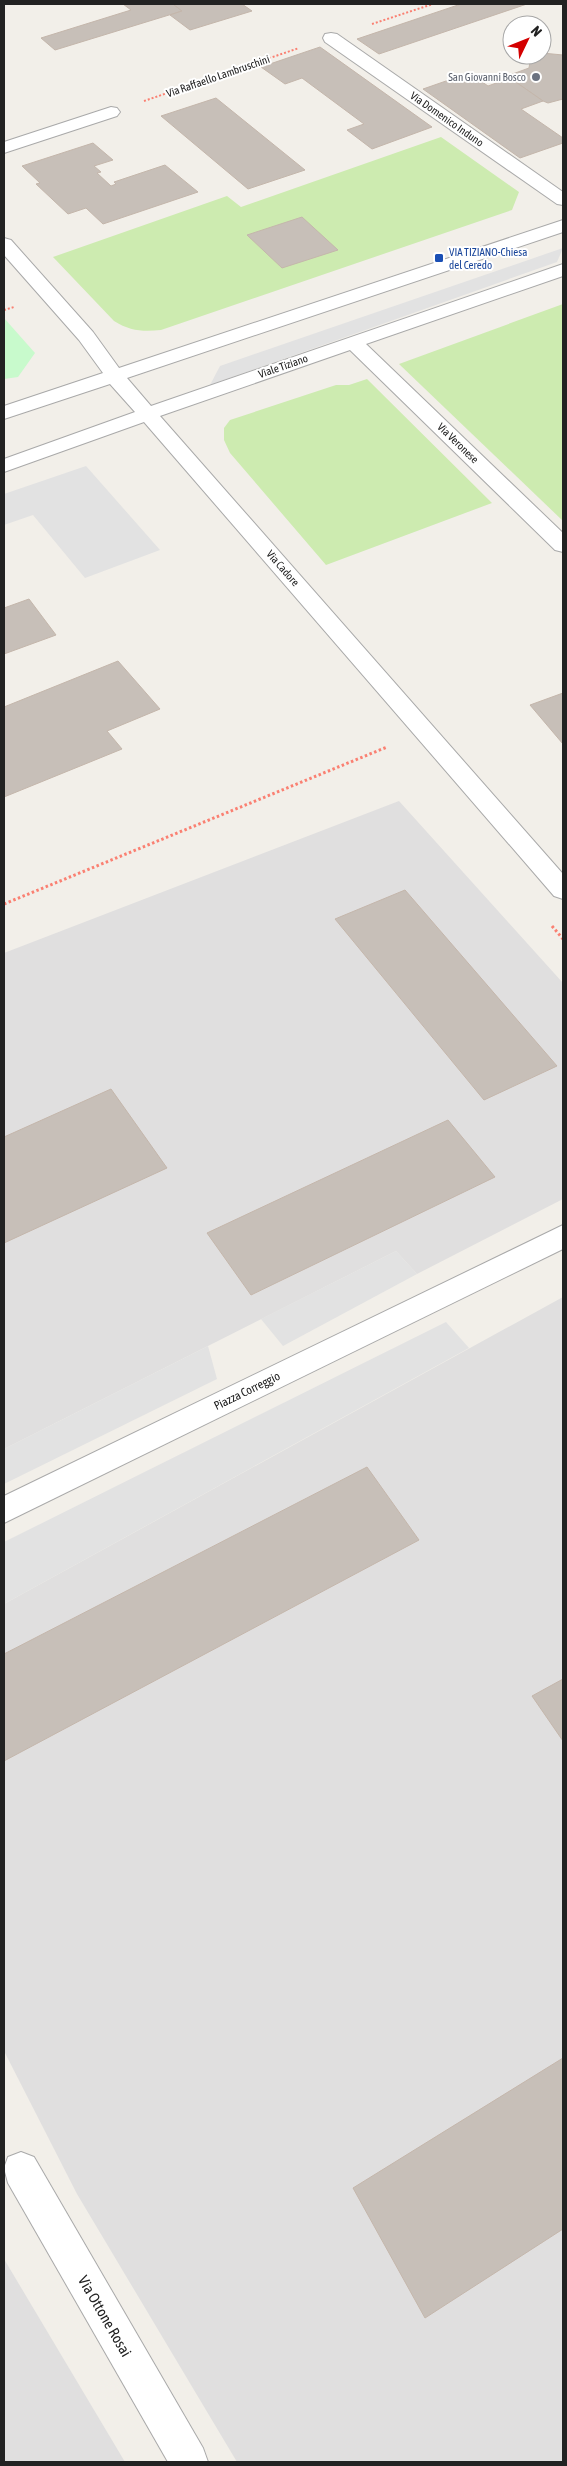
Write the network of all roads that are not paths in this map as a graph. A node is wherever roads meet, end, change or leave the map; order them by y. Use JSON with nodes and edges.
{"nodes":[{"id":1,"x":331,"y":38,"type":"road end"},
{"id":2,"x":111,"y":112,"type":"road end"},
{"id":3,"x":4,"y":148,"type":"edge"},
{"id":4,"x":563,"y":200,"type":"edge"},
{"id":5,"x":563,"y":226,"type":"edge"},
{"id":6,"x":4,"y":244,"type":"edge"},
{"id":7,"x":563,"y":270,"type":"edge"},
{"id":8,"x":353,"y":342,"type":"junction"},
{"id":9,"x":115,"y":377,"type":"junction"},
{"id":10,"x":148,"y":413,"type":"junction"},
{"id":11,"x":4,"y":414,"type":"edge"},
{"id":12,"x":4,"y":466,"type":"edge"},
{"id":13,"x":563,"y":545,"type":"edge"},
{"id":14,"x":563,"y":890,"type":"edge"},
{"id":15,"x":563,"y":1236,"type":"edge"},
{"id":16,"x":4,"y":1510,"type":"edge"},
{"id":17,"x":21,"y":2170,"type":"dead end"},
{"id":18,"x":189,"y":2462,"type":"edge"}],
"edges":[{"from":1,"to":4,"type":"street","name":"Via Domenico Induno"},
{"from":2,"to":3,"type":"street"},
{"from":5,"to":9,"type":"street"},
{"from":6,"to":9,"type":"street","name":"Via Cadore"},
{"from":7,"to":8,"type":"street","name":"Viale Tiziano"},
{"from":8,"to":10,"type":"street","name":"Viale Tiziano"},
{"from":8,"to":13,"type":"street","name":"Via Veronese"},
{"from":9,"to":10,"type":"street","name":"Via Cadore"},
{"from":9,"to":11,"type":"street"},
{"from":10,"to":12,"type":"street","name":"Viale Tiziano"},
{"from":10,"to":14,"type":"street","name":"Via Cadore"},
{"from":15,"to":16,"type":"street","name":"Piazza Correggio"},
{"from":17,"to":18,"type":"street","name":"Via Ottone Rosai"}]}
